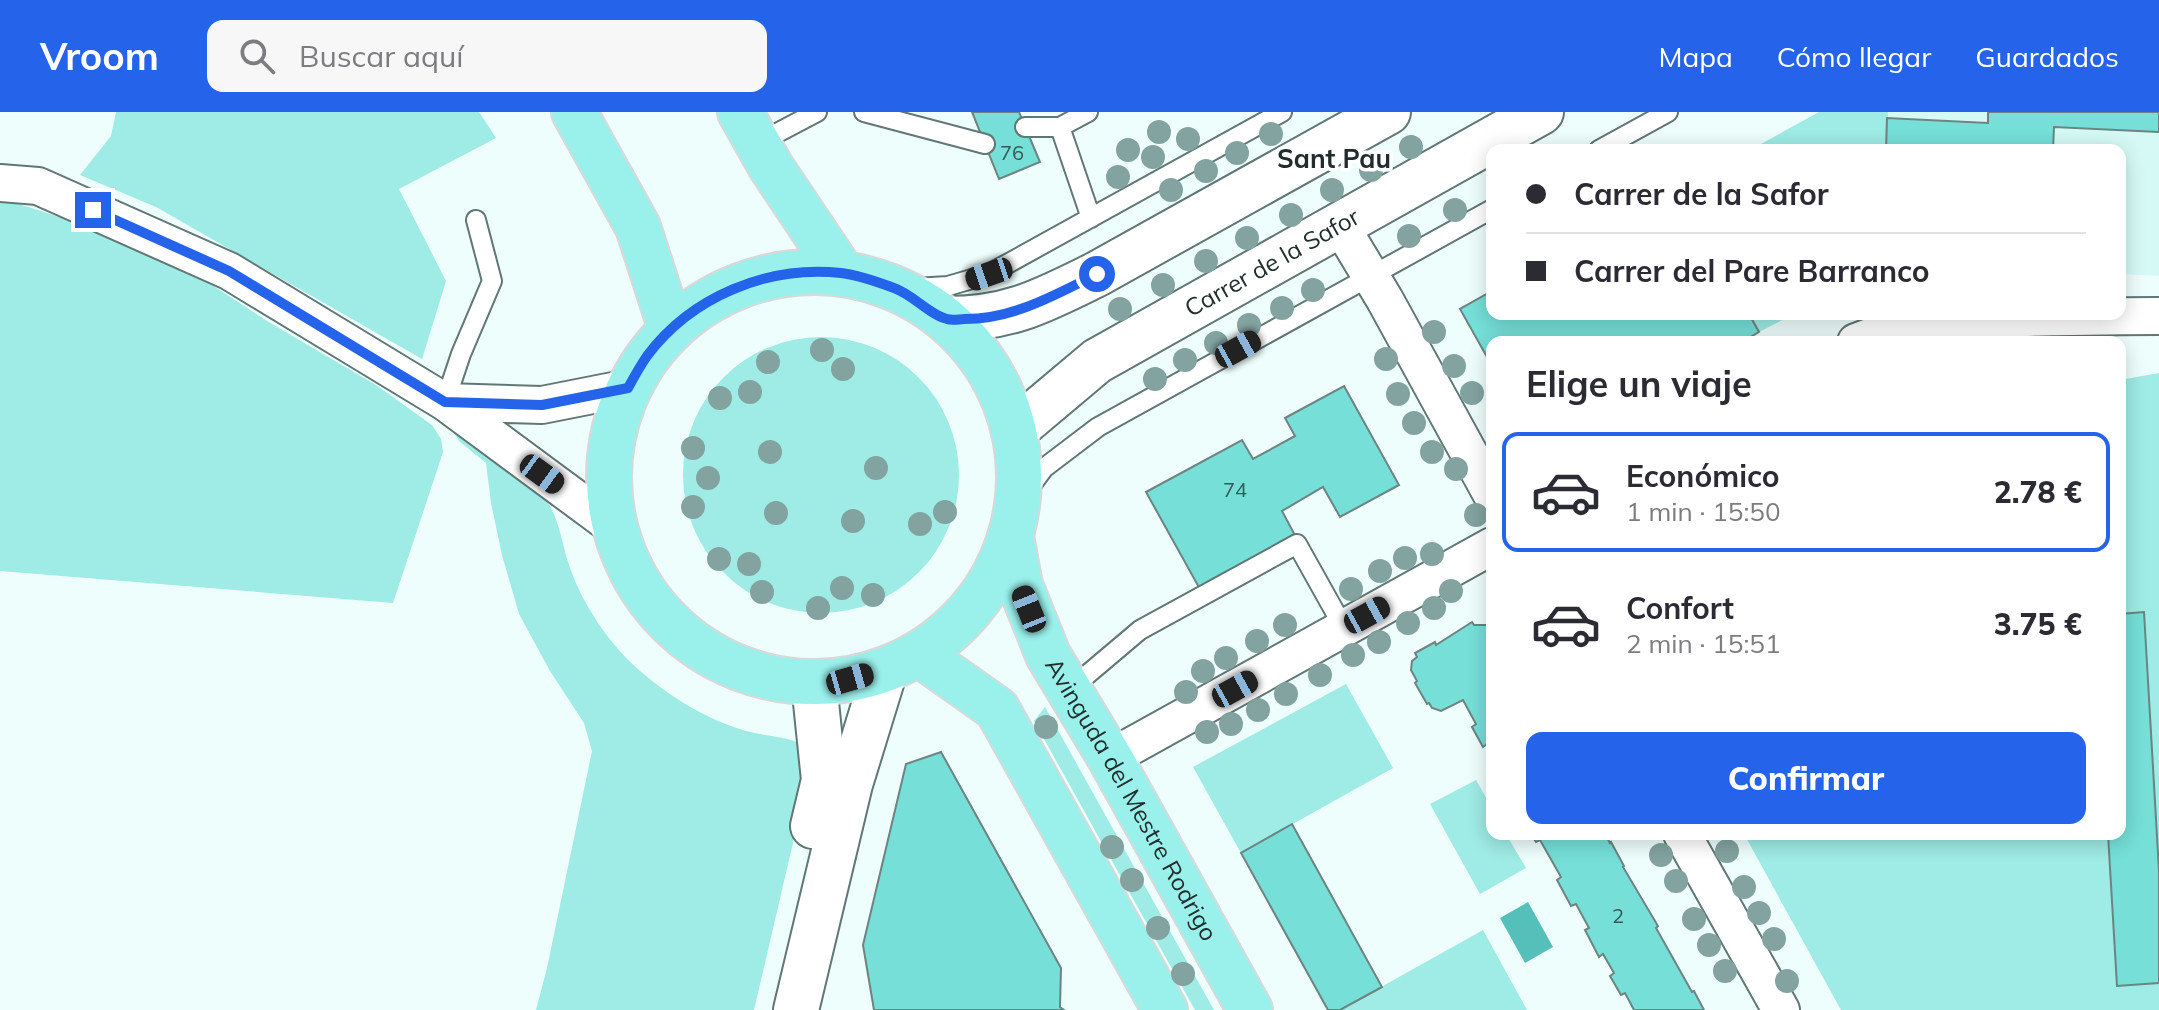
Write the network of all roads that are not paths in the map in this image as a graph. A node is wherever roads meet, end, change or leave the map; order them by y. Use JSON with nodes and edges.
{"nodes":[{"id":1,"x":574,"y":112,"type":"edge"},
{"id":2,"x":817,"y":112,"type":"edge"},
{"id":3,"x":864,"y":112,"type":"edge"},
{"id":4,"x":1088,"y":112,"type":"edge"},
{"id":5,"x":1282,"y":112,"type":"edge"},
{"id":6,"x":1388,"y":112,"type":"edge"},
{"id":7,"x":1541,"y":112,"type":"edge"},
{"id":8,"x":1668,"y":112,"type":"edge"},
{"id":9,"x":1025,"y":127,"type":"dead end"},
{"id":10,"x":1060,"y":127,"type":"junction"},
{"id":11,"x":749,"y":128,"type":"edge"},
{"id":12,"x":985,"y":144,"type":"dead end"},
{"id":13,"x":1610,"y":144,"type":"edge"},
{"id":14,"x":0,"y":183,"type":"edge"},
{"id":15,"x":1486,"y":212,"type":"edge"},
{"id":16,"x":1091,"y":218,"type":"junction"},
{"id":17,"x":476,"y":220,"type":"dead end"},
{"id":18,"x":1340,"y":225,"type":"junction"},
{"id":19,"x":842,"y":273,"type":"junction"},
{"id":20,"x":1370,"y":276,"type":"junction"},
{"id":21,"x":898,"y":289,"type":"junction"},
{"id":22,"x":2159,"y":316,"type":"edge"},
{"id":23,"x":2126,"y":317,"type":"edge"},
{"id":24,"x":946,"y":319,"type":"junction"},
{"id":25,"x":1945,"y":320,"type":"edge"},
{"id":26,"x":671,"y":329,"type":"junction"},
{"id":27,"x":1869,"y":336,"type":"edge"},
{"id":28,"x":628,"y":388,"type":"junction"},
{"id":29,"x":445,"y":402,"type":"junction"},
{"id":30,"x":1015,"y":430,"type":"junction"},
{"id":31,"x":1486,"y":484,"type":"edge"},
{"id":32,"x":1015,"y":519,"type":"junction"},
{"id":33,"x":614,"y":527,"type":"junction"},
{"id":34,"x":1486,"y":549,"type":"edge"},
{"id":35,"x":1344,"y":628,"type":"junction"},
{"id":36,"x":902,"y":662,"type":"junction"},
{"id":37,"x":814,"y":683,"type":"junction"},
{"id":38,"x":1069,"y":690,"type":"junction"},
{"id":39,"x":1110,"y":758,"type":"junction"},
{"id":40,"x":1685,"y":840,"type":"edge"},
{"id":41,"x":769,"y":1010,"type":"edge"},
{"id":42,"x":796,"y":1010,"type":"edge"},
{"id":43,"x":1165,"y":1010,"type":"edge"},
{"id":44,"x":1250,"y":1010,"type":"edge"},
{"id":45,"x":1781,"y":1010,"type":"edge"}],
"edges":[{"from":1,"to":26,"type":"main road"},
{"from":2,"to":11,"type":"lane"},
{"from":3,"to":12,"type":"lane"},
{"from":4,"to":10,"type":"lane"},
{"from":5,"to":16,"type":"lane"},
{"from":6,"to":24,"type":"main road"},
{"from":7,"to":18,"type":"main road","name":"Carrer de la Safor"},
{"from":8,"to":13,"type":"lane"},
{"from":9,"to":10,"type":"lane"},
{"from":10,"to":16,"type":"lane"},
{"from":11,"to":19,"type":"main road"},
{"from":14,"to":29,"type":"street"},
{"from":15,"to":20,"type":"lane"},
{"from":16,"to":21,"type":"lane"},
{"from":17,"to":29,"type":"lane"},
{"from":18,"to":20,"type":"street"},
{"from":18,"to":30,"type":"main road","name":"Carrer de la Safor"},
{"from":19,"to":21,"type":"main road","name":"Avinguda del Mestre Rodrigo"},
{"from":19,"to":26,"type":"main road","name":"Avinguda del Mestre Rodrigo"},
{"from":20,"to":31,"type":"street"},
{"from":20,"to":32,"type":"lane"},
{"from":21,"to":24,"type":"main road","name":"Avinguda del Mestre Rodrigo"},
{"from":22,"to":23,"type":"street"},
{"from":24,"to":30,"type":"main road","name":"Avinguda del Mestre Rodrigo"},
{"from":25,"to":27,"type":"street"},
{"from":26,"to":28,"type":"main road","name":"Avinguda del Mestre Rodrigo"},
{"from":28,"to":29,"type":"street"},
{"from":28,"to":33,"type":"main road","name":"Avinguda del Mestre Rodrigo"},
{"from":29,"to":33,"type":"street"},
{"from":30,"to":32,"type":"main road","name":"Avinguda del Mestre Rodrigo"},
{"from":32,"to":36,"type":"main road"},
{"from":32,"to":38,"type":"main road","name":"Avinguda del Mestre Rodrigo"},
{"from":33,"to":37,"type":"main road","name":"Avinguda del Mestre Rodrigo"},
{"from":34,"to":35,"type":"street"},
{"from":35,"to":38,"type":"lane"},
{"from":35,"to":39,"type":"street"},
{"from":36,"to":37,"type":"main road","name":"Avinguda del Mestre Rodrigo"},
{"from":36,"to":42,"type":"main road"},
{"from":36,"to":43,"type":"main road"},
{"from":37,"to":41,"type":"main road"},
{"from":38,"to":39,"type":"main road","name":"Avinguda del Mestre Rodrigo"},
{"from":39,"to":44,"type":"main road","name":"Avinguda del Mestre Rodrigo"},
{"from":40,"to":45,"type":"street"}]}
